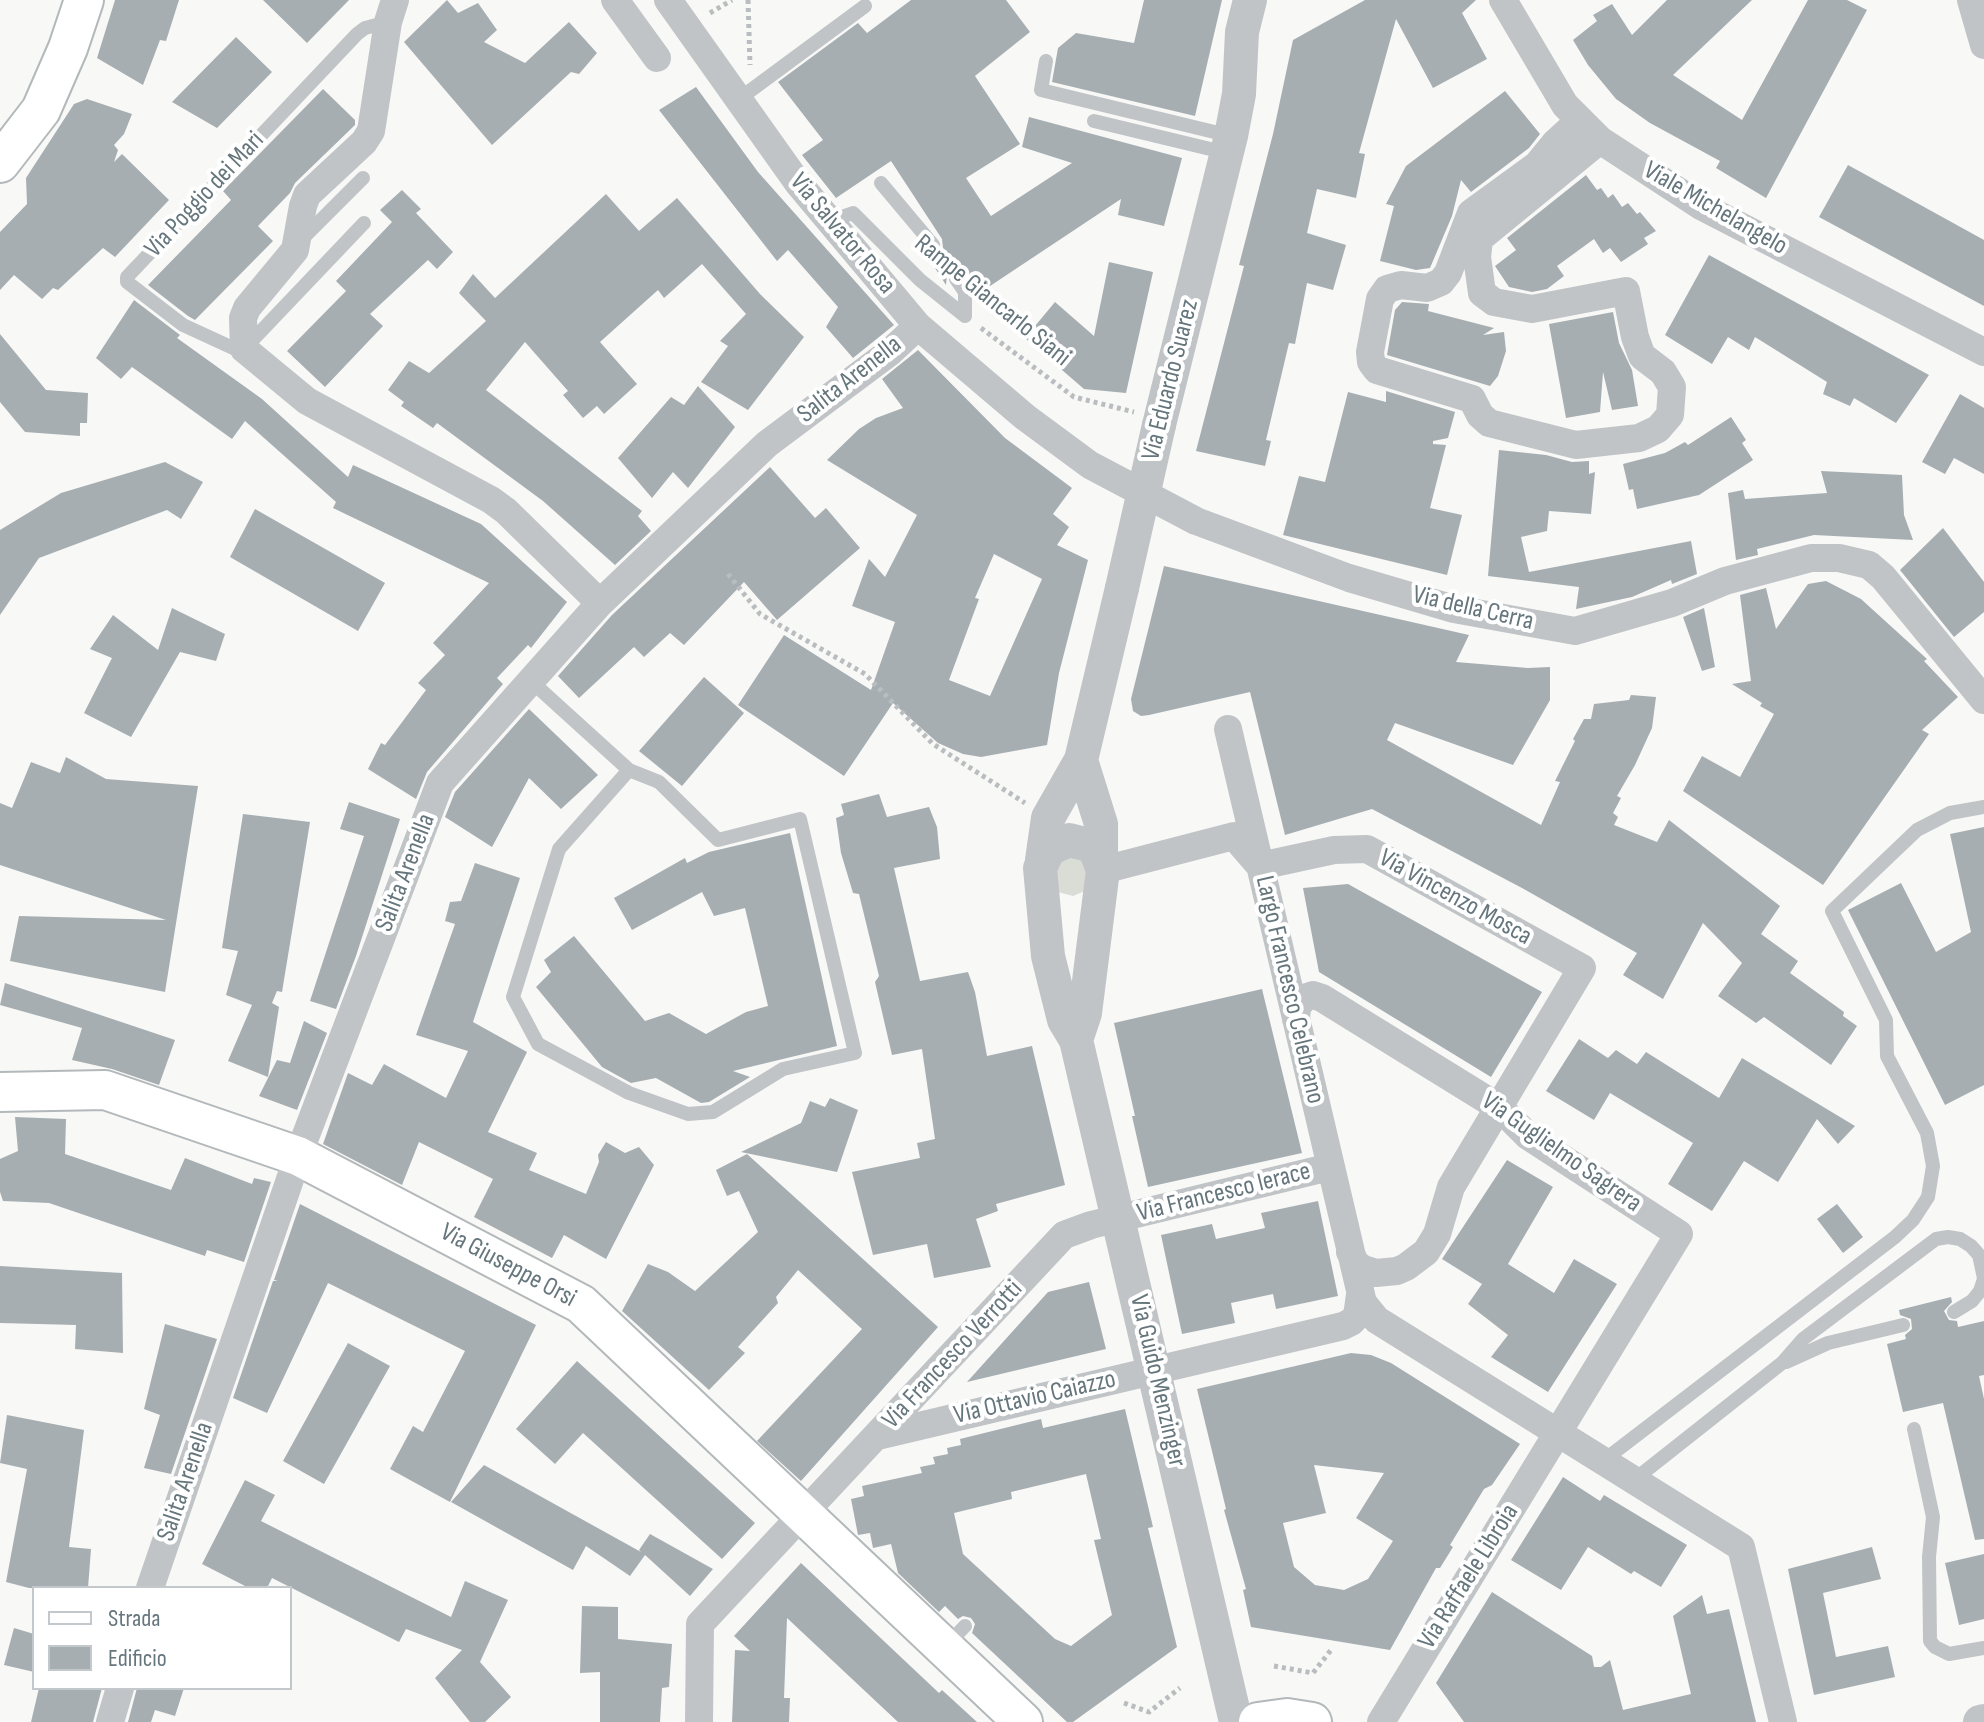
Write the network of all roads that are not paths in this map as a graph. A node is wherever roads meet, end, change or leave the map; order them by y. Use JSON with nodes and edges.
{"nodes":[{"id":1,"x":84,"y":0,"type":"edge"},
{"id":2,"x":615,"y":0,"type":"edge"},
{"id":3,"x":668,"y":0,"type":"edge"},
{"id":4,"x":1250,"y":0,"type":"edge"},
{"id":5,"x":1503,"y":0,"type":"edge"},
{"id":6,"x":1972,"y":2,"type":"edge"},
{"id":7,"x":865,"y":6,"type":"dead end"},
{"id":8,"x":391,"y":11,"type":"edge"},
{"id":9,"x":1984,"y":45,"type":"edge"},
{"id":10,"x":657,"y":58,"type":"dead end"},
{"id":11,"x":1046,"y":61,"type":"dead end"},
{"id":12,"x":739,"y":99,"type":"junction"},
{"id":13,"x":1094,"y":121,"type":"dead end"},
{"id":14,"x":1579,"y":121,"type":"junction"},
{"id":15,"x":1600,"y":140,"type":"junction"},
{"id":16,"x":1229,"y":145,"type":"junction"},
{"id":17,"x":0,"y":163,"type":"edge"},
{"id":18,"x":363,"y":178,"type":"dead end"},
{"id":19,"x":881,"y":183,"type":"dead end"},
{"id":20,"x":830,"y":221,"type":"junction"},
{"id":21,"x":364,"y":223,"type":"dead end"},
{"id":22,"x":298,"y":244,"type":"junction"},
{"id":23,"x":933,"y":245,"type":"dead end"},
{"id":24,"x":956,"y":279,"type":"dead end"},
{"id":25,"x":918,"y":326,"type":"junction"},
{"id":26,"x":244,"y":349,"type":"junction"},
{"id":27,"x":1984,"y":352,"type":"edge"},
{"id":28,"x":1090,"y":465,"type":"joint"},
{"id":29,"x":600,"y":603,"type":"junction"},
{"id":30,"x":532,"y":682,"type":"junction"},
{"id":31,"x":1984,"y":700,"type":"edge"},
{"id":32,"x":1228,"y":729,"type":"dead end"},
{"id":33,"x":1081,"y":760,"type":"junction"},
{"id":34,"x":629,"y":770,"type":"junction"},
{"id":35,"x":1984,"y":807,"type":"edge"},
{"id":36,"x":1260,"y":866,"type":"junction"},
{"id":37,"x":1042,"y":870,"type":"junction"},
{"id":38,"x":1101,"y":871,"type":"junction"},
{"id":39,"x":1296,"y":1019,"type":"junction"},
{"id":40,"x":1076,"y":1040,"type":"junction"},
{"id":41,"x":0,"y":1092,"type":"edge"},
{"id":42,"x":1500,"y":1108,"type":"junction"},
{"id":43,"x":298,"y":1156,"type":"junction"},
{"id":44,"x":1330,"y":1167,"type":"junction"},
{"id":45,"x":1118,"y":1218,"type":"junction"},
{"id":46,"x":1350,"y":1252,"type":"junction"},
{"id":47,"x":1984,"y":1279,"type":"edge"},
{"id":48,"x":1360,"y":1295,"type":"junction"},
{"id":49,"x":1954,"y":1312,"type":"dead end"},
{"id":50,"x":1903,"y":1325,"type":"dead end"},
{"id":51,"x":1782,"y":1363,"type":"junction"},
{"id":52,"x":1154,"y":1370,"type":"junction"},
{"id":53,"x":1914,"y":1429,"type":"dead end"},
{"id":54,"x":1558,"y":1433,"type":"junction"},
{"id":55,"x":877,"y":1436,"type":"junction"},
{"id":56,"x":1603,"y":1461,"type":"junction"},
{"id":57,"x":1634,"y":1480,"type":"junction"},
{"id":58,"x":802,"y":1515,"type":"junction"},
{"id":59,"x":151,"y":1586,"type":"edge"},
{"id":60,"x":1984,"y":1648,"type":"edge"},
{"id":61,"x":119,"y":1690,"type":"edge"},
{"id":62,"x":110,"y":1722,"type":"edge"},
{"id":63,"x":699,"y":1722,"type":"edge"},
{"id":64,"x":1023,"y":1722,"type":"edge"},
{"id":65,"x":1236,"y":1722,"type":"edge"},
{"id":66,"x":1258,"y":1722,"type":"edge"},
{"id":67,"x":1312,"y":1722,"type":"edge"},
{"id":68,"x":1381,"y":1722,"type":"edge"},
{"id":69,"x":1783,"y":1722,"type":"edge"}],
"edges":[{"from":1,"to":17,"type":"main road"},
{"from":2,"to":10,"type":"street"},
{"from":3,"to":12,"type":"street","name":"Via Salvator Rosa"},
{"from":4,"to":16,"type":"street","name":"Via Eduardo Suarez"},
{"from":5,"to":14,"type":"street","name":"Viale Michelangelo"},
{"from":6,"to":9,"type":"street"},
{"from":7,"to":12,"type":"lane"},
{"from":8,"to":22,"type":"street","name":"Via Poggio dei Mari"},
{"from":8,"to":26,"type":"lane","name":"Via Poggio dei Mari"},
{"from":11,"to":16,"type":"lane"},
{"from":12,"to":20,"type":"street","name":"Via Salvator Rosa"},
{"from":13,"to":16,"type":"lane"},
{"from":14,"to":15,"type":"street","name":"Viale Michelangelo"},
{"from":14,"to":15,"type":"street"},
{"from":15,"to":27,"type":"street","name":"Viale Michelangelo"},
{"from":16,"to":33,"type":"street","name":"Via Eduardo Suarez","bridge":true},
{"from":18,"to":22,"type":"lane","name":"Via Poggio dei Mari"},
{"from":19,"to":23,"type":"lane"},
{"from":20,"to":24,"type":"lane","name":"Rampe Giancarlo Siani"},
{"from":20,"to":25,"type":"street","name":"Via Salvator Rosa"},
{"from":21,"to":26,"type":"lane"},
{"from":22,"to":26,"type":"street","name":"Via Poggio dei Mari"},
{"from":25,"to":28,"type":"street","name":"Via Salvator Rosa"},
{"from":25,"to":29,"type":"street","name":"Salita Arenella"},
{"from":26,"to":29,"type":"street","name":"Via Poggio dei Mari"},
{"from":28,"to":31,"type":"street","name":"Via della Cerra"},
{"from":29,"to":30,"type":"street","name":"Salita Arenella"},
{"from":30,"to":34,"type":"lane"},
{"from":30,"to":43,"type":"street","name":"Salita Arenella"},
{"from":32,"to":36,"type":"street","name":"Largo Francesco Celebrano"},
{"from":33,"to":37,"type":"street","name":"Via Guido Menzinger"},
{"from":33,"to":38,"type":"street"},
{"from":34,"to":34,"type":"lane"},
{"from":35,"to":56,"type":"lane"},
{"from":36,"to":38,"type":"street"},
{"from":36,"to":39,"type":"street","name":"Largo Francesco Celebrano"},
{"from":36,"to":42,"type":"street","name":"Via Vincenzo Mosca"},
{"from":37,"to":38,"type":"street"},
{"from":37,"to":38,"type":"street"},
{"from":37,"to":40,"type":"street","name":"Via Guido Menzinger"},
{"from":38,"to":40,"type":"street"},
{"from":39,"to":42,"type":"street","name":"Via Guglielmo Sagrera"},
{"from":39,"to":44,"type":"street","name":"Largo Francesco Celebrano"},
{"from":40,"to":45,"type":"street","name":"Via Guido Menzinger"},
{"from":41,"to":43,"type":"main road","name":"Via Giuseppe Orsi"},
{"from":42,"to":46,"type":"street"},
{"from":42,"to":54,"type":"street","name":"Via Guglielmo Sagrera"},
{"from":43,"to":58,"type":"main road","name":"Via Giuseppe Orsi"},
{"from":43,"to":59,"type":"street","name":"Salita Arenella"},
{"from":44,"to":45,"type":"street","name":"Via Francesco Ierace"},
{"from":44,"to":46,"type":"street","name":"Largo Francesco Celebrano"},
{"from":45,"to":52,"type":"street","name":"Via Guido Menzinger"},
{"from":45,"to":55,"type":"street","name":"Via Francesco Verrotti"},
{"from":46,"to":48,"type":"street","name":"Largo Francesco Celebrano"},
{"from":47,"to":49,"type":"lane"},
{"from":47,"to":51,"type":"lane"},
{"from":48,"to":52,"type":"street","name":"Via Ottavio Caiazzo"},
{"from":48,"to":54,"type":"street","name":"Largo Francesco Celebrano"},
{"from":50,"to":51,"type":"lane"},
{"from":51,"to":57,"type":"lane"},
{"from":52,"to":55,"type":"street","name":"Via Ottavio Caiazzo"},
{"from":52,"to":65,"type":"street","name":"Via Guido Menzinger"},
{"from":53,"to":60,"type":"lane"},
{"from":54,"to":56,"type":"street"},
{"from":54,"to":68,"type":"street","name":"Via Raffaele Libroia"},
{"from":55,"to":58,"type":"street","name":"Via Francesco Verrotti"},
{"from":56,"to":57,"type":"street"},
{"from":57,"to":69,"type":"street"},
{"from":58,"to":63,"type":"street","name":"Via Francesco Verrotti"},
{"from":58,"to":64,"type":"main road","name":"Via Giuseppe Orsi"},
{"from":61,"to":62,"type":"street"},
{"from":66,"to":67,"type":"main road"}]}
